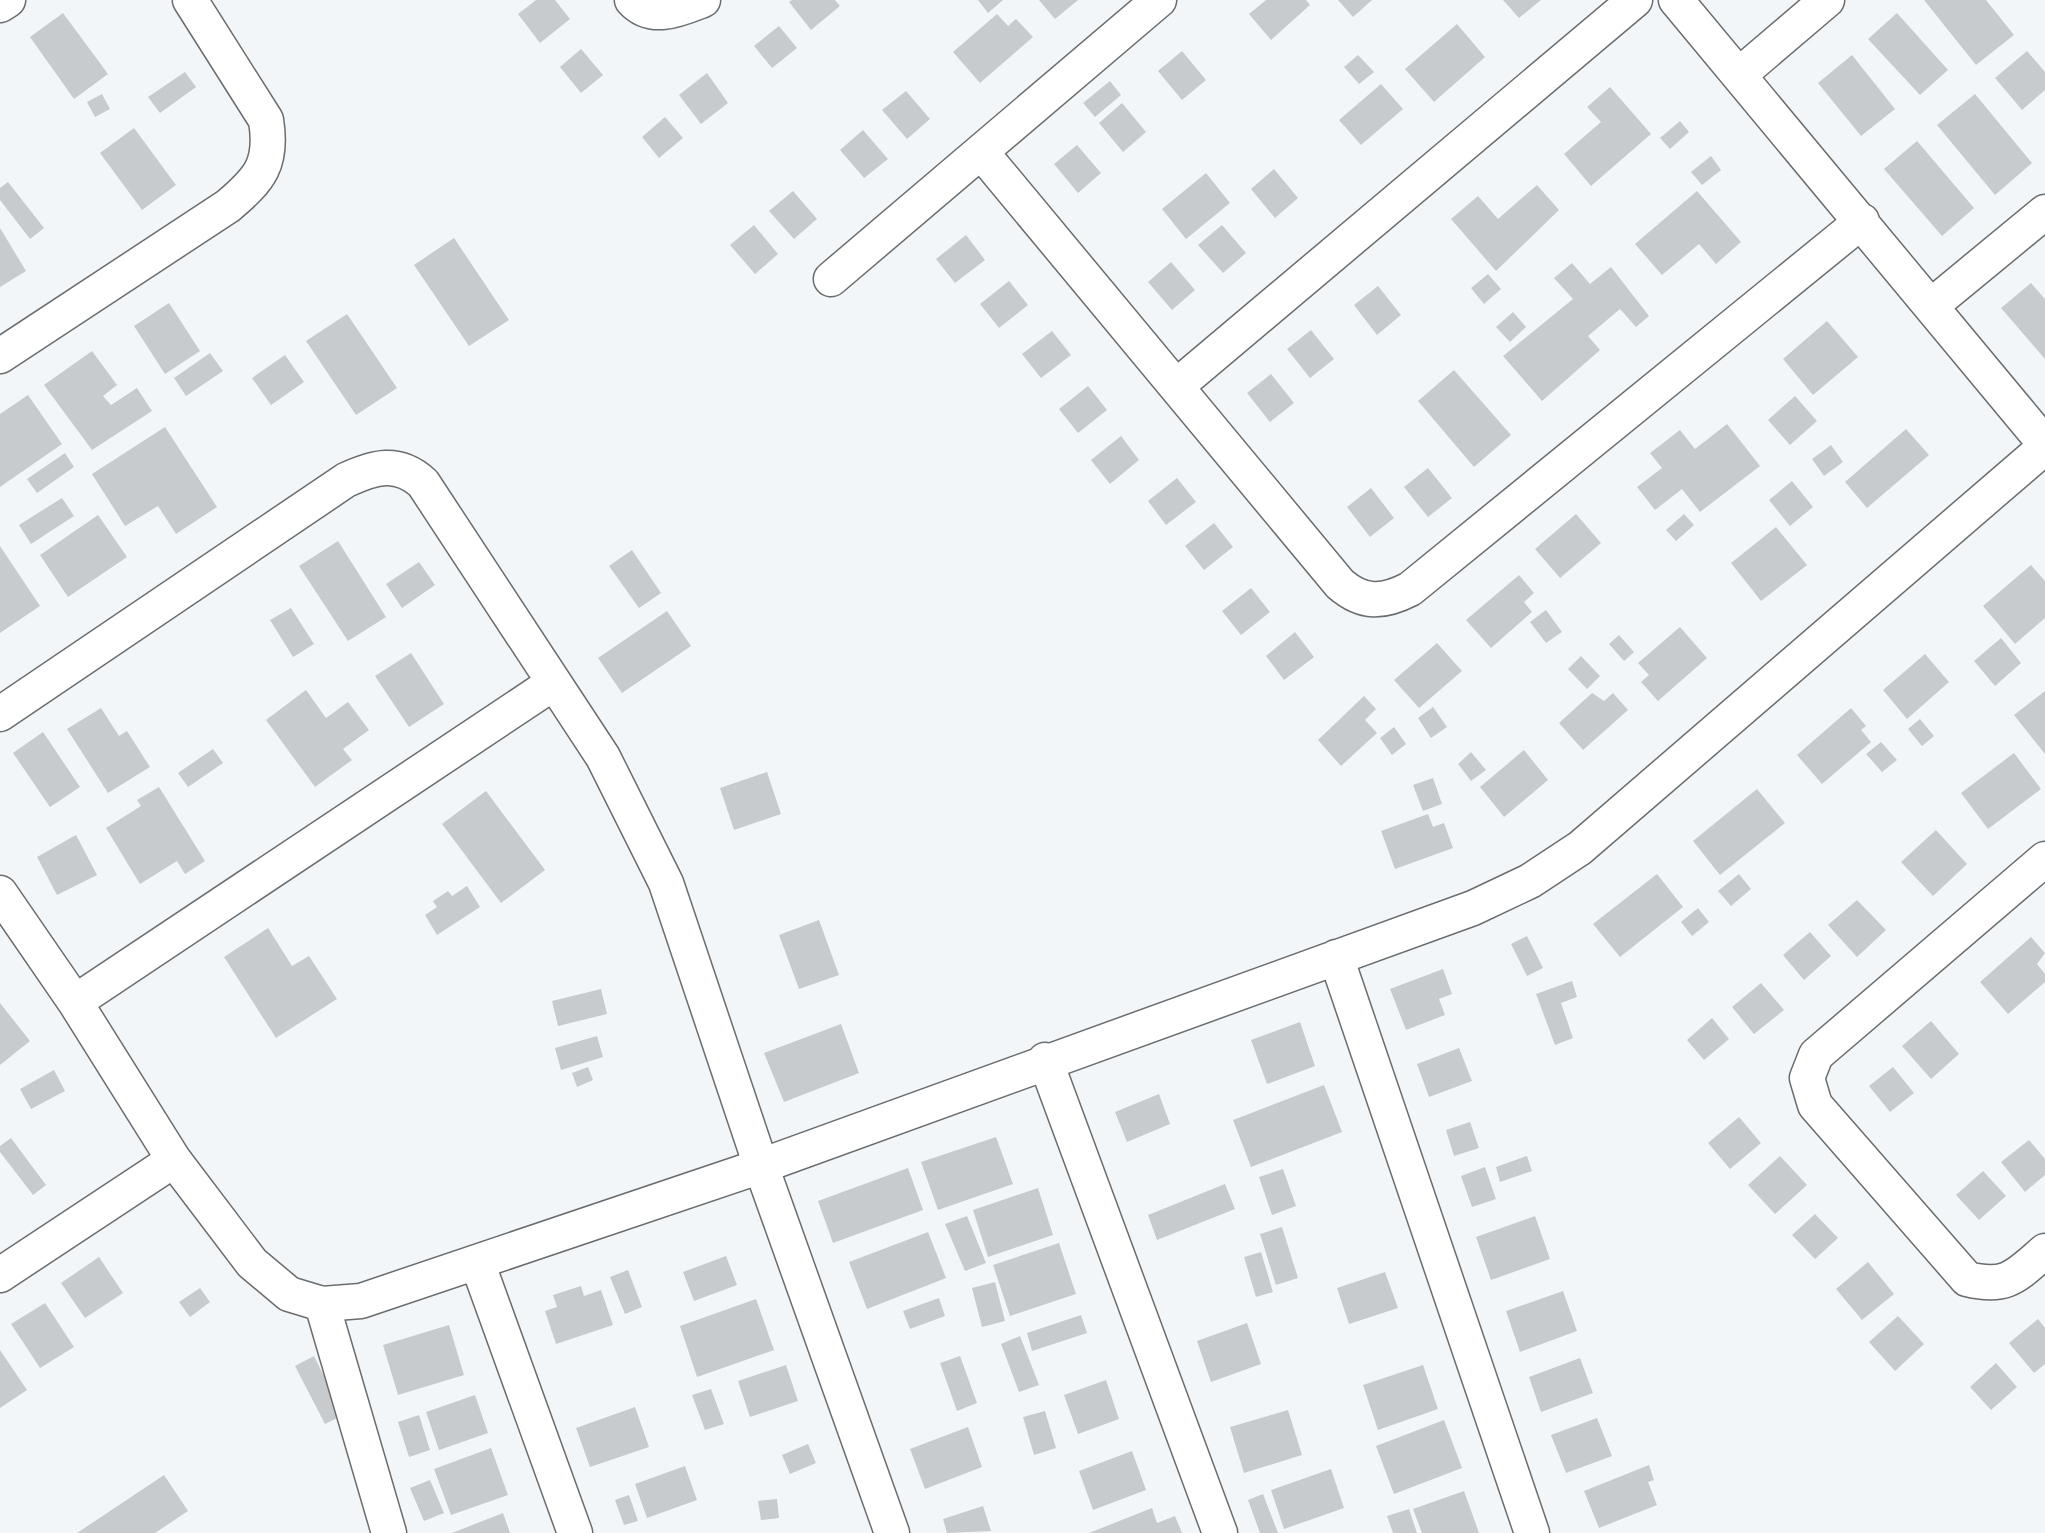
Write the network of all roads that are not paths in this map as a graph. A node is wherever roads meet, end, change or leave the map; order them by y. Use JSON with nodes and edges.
{"nodes":[{"id":1,"x":8,"y":0,"type":"edge"},
{"id":2,"x":190,"y":0,"type":"edge"},
{"id":3,"x":632,"y":0,"type":"edge"},
{"id":4,"x":703,"y":0,"type":"edge"},
{"id":5,"x":1159,"y":0,"type":"edge"},
{"id":6,"x":1635,"y":0,"type":"edge"},
{"id":7,"x":1676,"y":0,"type":"edge"},
{"id":8,"x":1827,"y":0,"type":"edge"},
{"id":9,"x":0,"y":5,"type":"edge"},
{"id":10,"x":1739,"y":75,"type":"junction"},
{"id":11,"x":982,"y":153,"type":"junction"},
{"id":12,"x":2045,"y":212,"type":"edge"},
{"id":13,"x":1862,"y":221,"type":"junction"},
{"id":14,"x":831,"y":279,"type":"dead end"},
{"id":15,"x":1931,"y":306,"type":"junction"},
{"id":16,"x":0,"y":356,"type":"edge"},
{"id":17,"x":1178,"y":385,"type":"junction"},
{"id":18,"x":2045,"y":446,"type":"edge"},
{"id":19,"x":552,"y":684,"type":"junction"},
{"id":20,"x":0,"y":714,"type":"edge"},
{"id":21,"x":2045,"y":859,"type":"edge"},
{"id":22,"x":3,"y":903,"type":"edge"},
{"id":23,"x":1336,"y":957,"type":"junction"},
{"id":24,"x":75,"y":1002,"type":"junction"},
{"id":25,"x":1045,"y":1060,"type":"junction"},
{"id":26,"x":174,"y":1160,"type":"junction"},
{"id":27,"x":761,"y":1166,"type":"junction"},
{"id":28,"x":2045,"y":1251,"type":"edge"},
{"id":29,"x":477,"y":1262,"type":"junction"},
{"id":30,"x":0,"y":1275,"type":"edge"},
{"id":31,"x":322,"y":1304,"type":"junction"},
{"id":32,"x":889,"y":1532,"type":"edge"},
{"id":33,"x":389,"y":1533,"type":"edge"},
{"id":34,"x":575,"y":1533,"type":"edge"},
{"id":35,"x":1220,"y":1533,"type":"edge"},
{"id":36,"x":1532,"y":1533,"type":"edge"}],
"edges":[{"from":1,"to":9,"type":"street"},
{"from":2,"to":16,"type":"street"},
{"from":3,"to":4,"type":"street"},
{"from":5,"to":11,"type":"street"},
{"from":6,"to":17,"type":"street"},
{"from":7,"to":10,"type":"street"},
{"from":8,"to":10,"type":"street"},
{"from":10,"to":13,"type":"street"},
{"from":11,"to":14,"type":"street"},
{"from":11,"to":17,"type":"street"},
{"from":12,"to":15,"type":"street"},
{"from":13,"to":15,"type":"street"},
{"from":13,"to":17,"type":"street"},
{"from":15,"to":18,"type":"street"},
{"from":18,"to":23,"type":"street"},
{"from":19,"to":20,"type":"street"},
{"from":19,"to":24,"type":"street"},
{"from":19,"to":27,"type":"street"},
{"from":21,"to":28,"type":"street"},
{"from":22,"to":24,"type":"street"},
{"from":23,"to":25,"type":"street"},
{"from":23,"to":36,"type":"street"},
{"from":24,"to":26,"type":"street"},
{"from":25,"to":27,"type":"street"},
{"from":25,"to":35,"type":"street"},
{"from":26,"to":30,"type":"street"},
{"from":26,"to":31,"type":"street"},
{"from":27,"to":29,"type":"street"},
{"from":27,"to":32,"type":"street"},
{"from":29,"to":31,"type":"street"},
{"from":29,"to":34,"type":"street"},
{"from":31,"to":33,"type":"street"}]}
